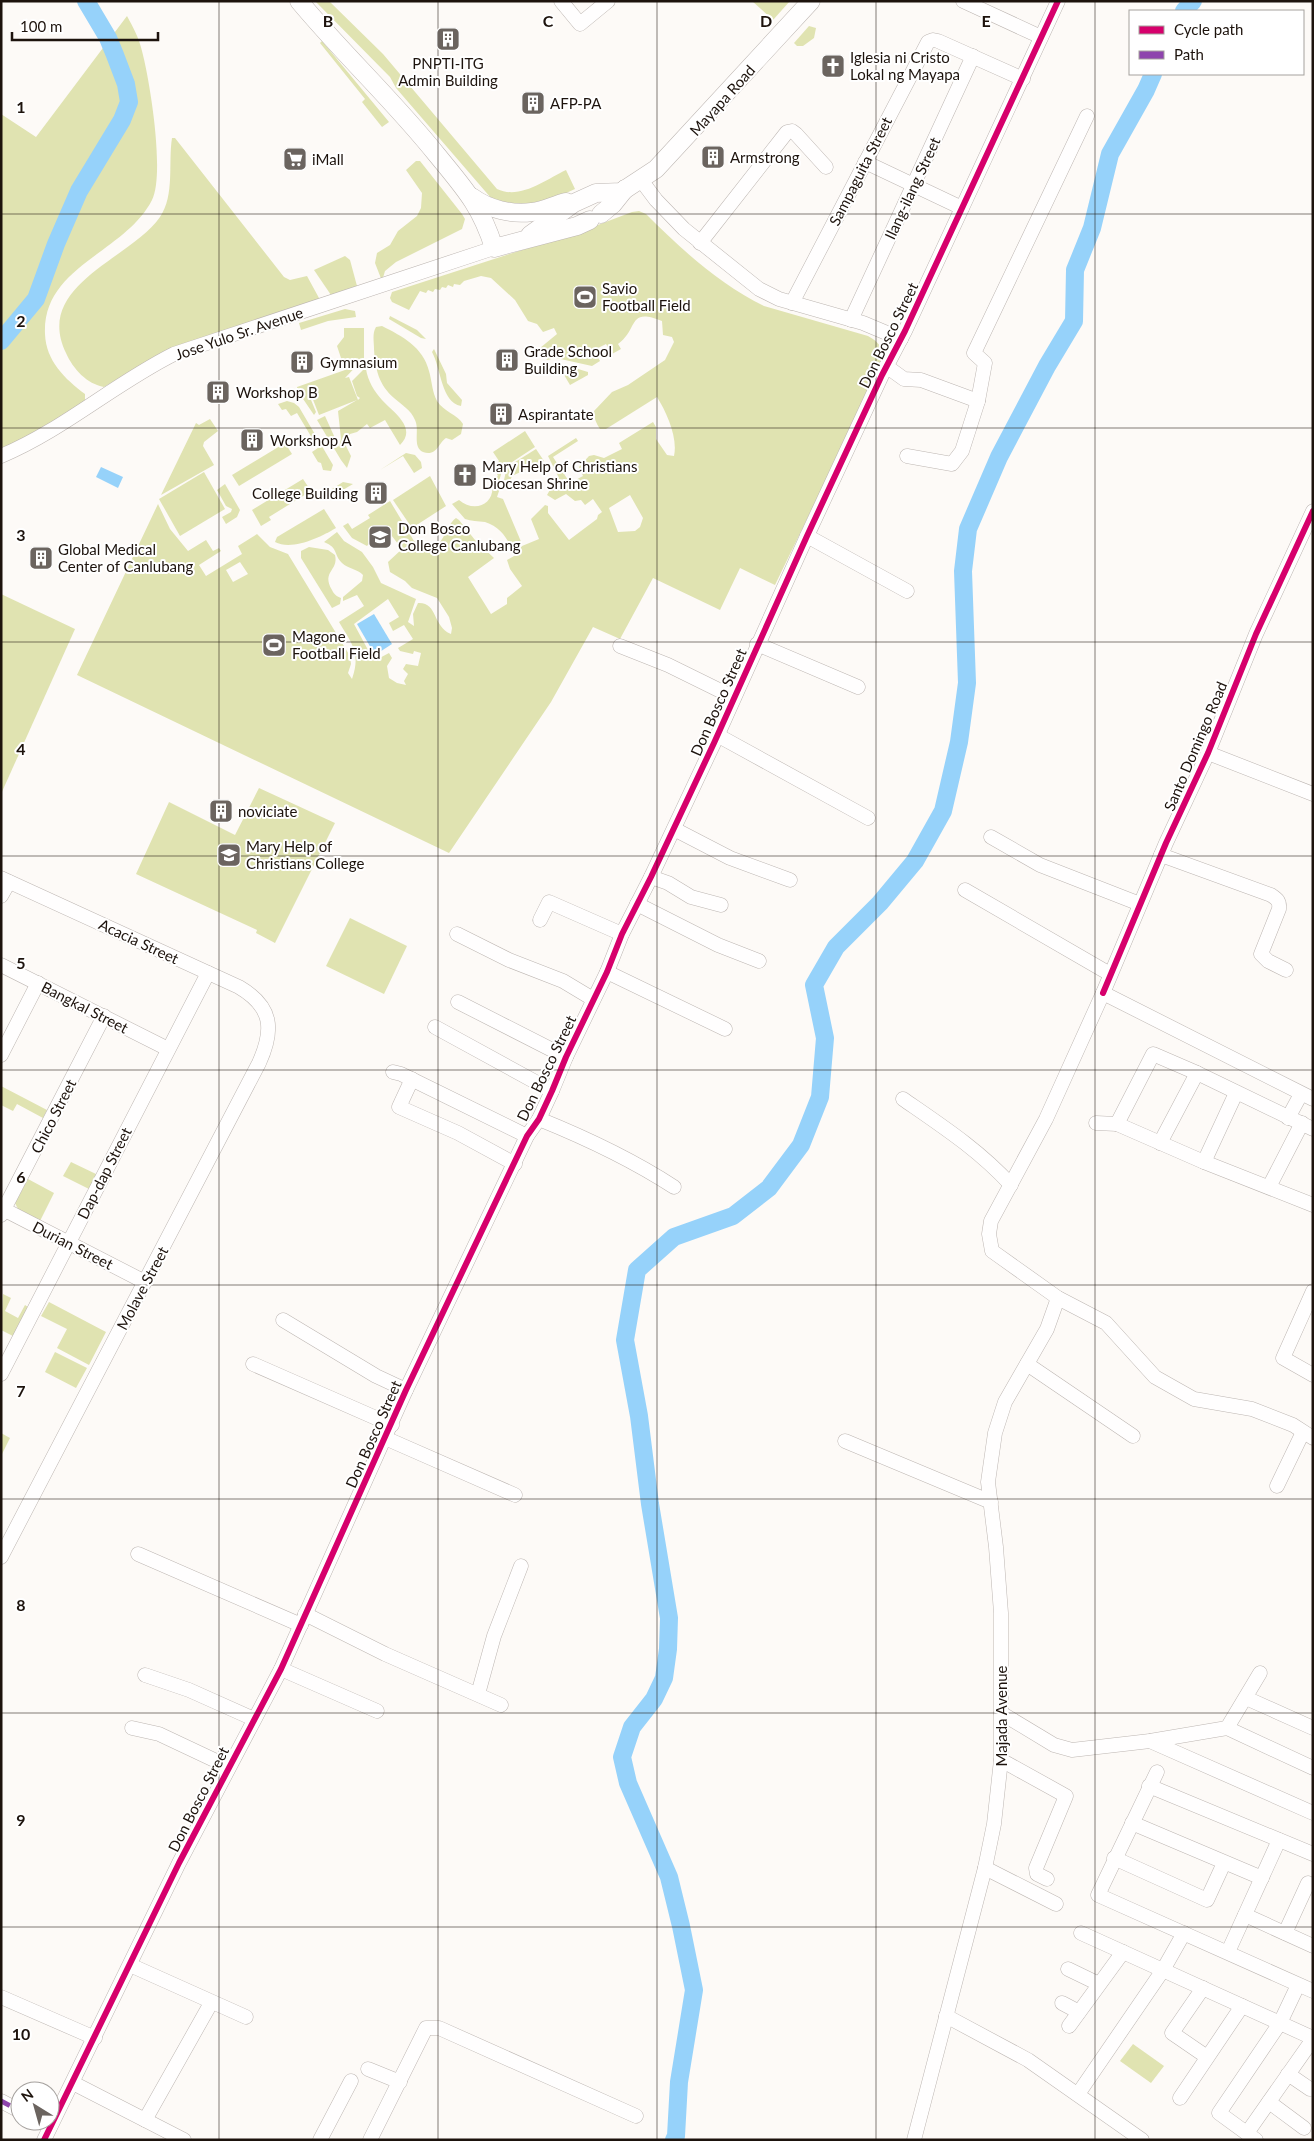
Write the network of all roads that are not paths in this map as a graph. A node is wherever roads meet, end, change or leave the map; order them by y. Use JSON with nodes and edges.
{"nodes":[{"id":1,"x":299,"y":1,"type":"edge"},
{"id":2,"x":560,"y":1,"type":"edge"},
{"id":3,"x":608,"y":1,"type":"edge"},
{"id":4,"x":811,"y":1,"type":"edge"},
{"id":5,"x":963,"y":1,"type":"edge"},
{"id":6,"x":1058,"y":1,"type":"edge"},
{"id":7,"x":1041,"y":37,"type":"junction"},
{"id":8,"x":973,"y":56,"type":"junction"},
{"id":9,"x":1022,"y":79,"type":"junction"},
{"id":10,"x":1087,"y":116,"type":"dead end"},
{"id":11,"x":865,"y":162,"type":"junction"},
{"id":12,"x":826,"y":167,"type":"dead end"},
{"id":13,"x":641,"y":180,"type":"junction"},
{"id":14,"x":913,"y":186,"type":"junction"},
{"id":15,"x":625,"y":190,"type":"junction"},
{"id":16,"x":466,"y":191,"type":"junction"},
{"id":17,"x":584,"y":198,"type":"junction"},
{"id":18,"x":962,"y":208,"type":"junction"},
{"id":19,"x":518,"y":242,"type":"junction"},
{"id":20,"x":700,"y":243,"type":"junction"},
{"id":21,"x":494,"y":248,"type":"junction"},
{"id":22,"x":792,"y":303,"type":"junction"},
{"id":23,"x":851,"y":320,"type":"junction"},
{"id":24,"x":901,"y":339,"type":"junction"},
{"id":25,"x":886,"y":366,"type":"junction"},
{"id":26,"x":978,"y":401,"type":"junction"},
{"id":27,"x":1,"y":456,"type":"edge"},
{"id":28,"x":907,"y":456,"type":"dead end"},
{"id":29,"x":1313,"y":511,"type":"edge"},
{"id":30,"x":807,"y":536,"type":"junction"},
{"id":31,"x":907,"y":592,"type":"dead end"},
{"id":32,"x":757,"y":644,"type":"junction"},
{"id":33,"x":620,"y":646,"type":"dead end"},
{"id":34,"x":858,"y":687,"type":"dead end"},
{"id":35,"x":733,"y":697,"type":"junction"},
{"id":36,"x":717,"y":735,"type":"junction"},
{"id":37,"x":1208,"y":753,"type":"junction"},
{"id":38,"x":1313,"y":794,"type":"edge"},
{"id":39,"x":868,"y":818,"type":"dead end"},
{"id":40,"x":674,"y":829,"type":"junction"},
{"id":41,"x":991,"y":837,"type":"dead end"},
{"id":42,"x":1161,"y":856,"type":"junction"},
{"id":43,"x":651,"y":877,"type":"junction"},
{"id":44,"x":5,"y":880,"type":"edge"},
{"id":45,"x":790,"y":880,"type":"dead end"},
{"id":46,"x":966,"y":890,"type":"dead end"},
{"id":47,"x":1,"y":896,"type":"edge"},
{"id":48,"x":637,"y":904,"type":"junction"},
{"id":49,"x":1140,"y":904,"type":"junction"},
{"id":50,"x":721,"y":905,"type":"dead end"},
{"id":51,"x":540,"y":920,"type":"dead end"},
{"id":52,"x":457,"y":934,"type":"dead end"},
{"id":53,"x":622,"y":934,"type":"junction"},
{"id":54,"x":759,"y":961,"type":"dead end"},
{"id":55,"x":1,"y":965,"type":"edge"},
{"id":56,"x":1286,"y":970,"type":"dead end"},
{"id":57,"x":607,"y":972,"type":"junction"},
{"id":58,"x":208,"y":973,"type":"junction"},
{"id":59,"x":1110,"y":974,"type":"junction"},
{"id":60,"x":38,"y":983,"type":"junction"},
{"id":61,"x":1103,"y":993,"type":"junction"},
{"id":62,"x":594,"y":999,"type":"junction"},
{"id":63,"x":458,"y":1002,"type":"dead end"},
{"id":64,"x":104,"y":1016,"type":"junction"},
{"id":65,"x":267,"y":1016,"type":"joint"},
{"id":66,"x":435,"y":1027,"type":"dead end"},
{"id":67,"x":725,"y":1029,"type":"dead end"},
{"id":68,"x":168,"y":1049,"type":"junction"},
{"id":69,"x":1,"y":1054,"type":"edge"},
{"id":70,"x":566,"y":1058,"type":"junction"},
{"id":71,"x":393,"y":1072,"type":"dead end"},
{"id":72,"x":1197,"y":1073,"type":"junction"},
{"id":73,"x":412,"y":1079,"type":"junction"},
{"id":74,"x":552,"y":1091,"type":"junction"},
{"id":75,"x":1236,"y":1093,"type":"junction"},
{"id":76,"x":1307,"y":1097,"type":"edge"},
{"id":77,"x":903,"y":1099,"type":"dead end"},
{"id":78,"x":539,"y":1118,"type":"junction"},
{"id":79,"x":1288,"y":1118,"type":"junction"},
{"id":80,"x":1096,"y":1124,"type":"dead end"},
{"id":81,"x":1117,"y":1124,"type":"junction"},
{"id":82,"x":1307,"y":1126,"type":"edge"},
{"id":83,"x":527,"y":1136,"type":"junction"},
{"id":84,"x":1160,"y":1143,"type":"junction"},
{"id":85,"x":1204,"y":1162,"type":"junction"},
{"id":86,"x":515,"y":1164,"type":"junction"},
{"id":87,"x":1011,"y":1185,"type":"junction"},
{"id":88,"x":674,"y":1187,"type":"dead end"},
{"id":89,"x":1269,"y":1187,"type":"junction"},
{"id":90,"x":1313,"y":1205,"type":"edge"},
{"id":91,"x":2,"y":1211,"type":"edge"},
{"id":92,"x":68,"y":1243,"type":"junction"},
{"id":93,"x":145,"y":1282,"type":"junction"},
{"id":94,"x":1313,"y":1291,"type":"edge"},
{"id":95,"x":1058,"y":1298,"type":"junction"},
{"id":96,"x":284,"y":1320,"type":"dead end"},
{"id":97,"x":253,"y":1364,"type":"dead end"},
{"id":98,"x":1027,"y":1364,"type":"junction"},
{"id":99,"x":1,"y":1374,"type":"edge"},
{"id":100,"x":1313,"y":1375,"type":"edge"},
{"id":101,"x":406,"y":1390,"type":"junction"},
{"id":102,"x":392,"y":1425,"type":"junction"},
{"id":103,"x":1308,"y":1435,"type":"edge"},
{"id":104,"x":1133,"y":1436,"type":"dead end"},
{"id":105,"x":385,"y":1438,"type":"junction"},
{"id":106,"x":846,"y":1441,"type":"dead end"},
{"id":107,"x":1277,"y":1486,"type":"dead end"},
{"id":108,"x":515,"y":1496,"type":"dead end"},
{"id":109,"x":991,"y":1502,"type":"junction"},
{"id":110,"x":138,"y":1554,"type":"dead end"},
{"id":111,"x":1,"y":1557,"type":"edge"},
{"id":112,"x":521,"y":1566,"type":"dead end"},
{"id":113,"x":303,"y":1619,"type":"junction"},
{"id":114,"x":281,"y":1669,"type":"junction"},
{"id":115,"x":1260,"y":1672,"type":"dead end"},
{"id":116,"x":145,"y":1675,"type":"dead end"},
{"id":117,"x":478,"y":1694,"type":"junction"},
{"id":118,"x":1246,"y":1698,"type":"junction"},
{"id":119,"x":501,"y":1705,"type":"dead end"},
{"id":120,"x":377,"y":1711,"type":"dead end"},
{"id":121,"x":1001,"y":1713,"type":"junction"},
{"id":122,"x":254,"y":1719,"type":"junction"},
{"id":123,"x":132,"y":1728,"type":"dead end"},
{"id":124,"x":1227,"y":1728,"type":"junction"},
{"id":125,"x":1313,"y":1728,"type":"edge"},
{"id":126,"x":1150,"y":1741,"type":"junction"},
{"id":127,"x":1001,"y":1760,"type":"junction"},
{"id":128,"x":229,"y":1767,"type":"junction"},
{"id":129,"x":1313,"y":1768,"type":"edge"},
{"id":130,"x":1157,"y":1772,"type":"dead end"},
{"id":131,"x":1150,"y":1786,"type":"junction"},
{"id":132,"x":1313,"y":1813,"type":"edge"},
{"id":133,"x":1132,"y":1823,"type":"junction"},
{"id":134,"x":1279,"y":1840,"type":"junction"},
{"id":135,"x":1313,"y":1854,"type":"edge"},
{"id":136,"x":1114,"y":1858,"type":"junction"},
{"id":137,"x":1224,"y":1863,"type":"junction"},
{"id":138,"x":985,"y":1868,"type":"junction"},
{"id":139,"x":1262,"y":1878,"type":"junction"},
{"id":140,"x":1047,"y":1879,"type":"dead end"},
{"id":141,"x":1308,"y":1883,"type":"dead end"},
{"id":142,"x":1307,"y":1898,"type":"edge"},
{"id":143,"x":1056,"y":1904,"type":"dead end"},
{"id":144,"x":1245,"y":1915,"type":"junction"},
{"id":145,"x":1080,"y":1933,"type":"dead end"},
{"id":146,"x":1184,"y":1933,"type":"junction"},
{"id":147,"x":1285,"y":1933,"type":"junction"},
{"id":148,"x":1313,"y":1946,"type":"edge"},
{"id":149,"x":1123,"y":1952,"type":"junction"},
{"id":150,"x":1228,"y":1952,"type":"junction"},
{"id":151,"x":130,"y":1966,"type":"junction"},
{"id":152,"x":1068,"y":1969,"type":"dead end"},
{"id":153,"x":1163,"y":1970,"type":"junction"},
{"id":154,"x":1099,"y":1984,"type":"junction"},
{"id":155,"x":1298,"y":1985,"type":"junction"},
{"id":156,"x":1202,"y":1988,"type":"junction"},
{"id":157,"x":1313,"y":1991,"type":"edge"},
{"id":158,"x":1,"y":1997,"type":"edge"},
{"id":159,"x":211,"y":2003,"type":"junction"},
{"id":160,"x":1062,"y":2003,"type":"dead end"},
{"id":161,"x":1242,"y":2006,"type":"junction"},
{"id":162,"x":1079,"y":2012,"type":"junction"},
{"id":163,"x":946,"y":2016,"type":"junction"},
{"id":164,"x":246,"y":2017,"type":"dead end"},
{"id":165,"x":1280,"y":2023,"type":"junction"},
{"id":166,"x":1069,"y":2026,"type":"dead end"},
{"id":167,"x":95,"y":2038,"type":"junction"},
{"id":168,"x":1313,"y":2038,"type":"edge"},
{"id":169,"x":1207,"y":2057,"type":"junction"},
{"id":170,"x":368,"y":2069,"type":"dead end"},
{"id":171,"x":1288,"y":2074,"type":"junction"},
{"id":172,"x":351,"y":2081,"type":"dead end"},
{"id":173,"x":400,"y":2082,"type":"junction"},
{"id":174,"x":73,"y":2083,"type":"junction"},
{"id":175,"x":1310,"y":2090,"type":"dead end"},
{"id":176,"x":1078,"y":2094,"type":"junction"},
{"id":177,"x":1180,"y":2098,"type":"dead end"},
{"id":178,"x":1269,"y":2102,"type":"junction"},
{"id":179,"x":60,"y":2103,"type":"edge"},
{"id":180,"x":636,"y":2116,"type":"dead end"},
{"id":181,"x":145,"y":2120,"type":"junction"},
{"id":182,"x":1304,"y":2128,"type":"dead end"},
{"id":183,"x":1251,"y":2136,"type":"edge"},
{"id":184,"x":184,"y":2140,"type":"edge"},
{"id":185,"x":320,"y":2140,"type":"edge"},
{"id":186,"x":370,"y":2140,"type":"edge"},
{"id":187,"x":914,"y":2140,"type":"edge"},
{"id":188,"x":1142,"y":2140,"type":"edge"}],
"edges":[{"from":1,"to":16,"type":"main road"},
{"from":2,"to":3,"type":"street"},
{"from":4,"to":13,"type":"main road","name":"Mayapa Road"},
{"from":5,"to":7,"type":"street"},
{"from":6,"to":7,"type":"street","name":"Don Bosco Street"},
{"from":7,"to":9,"type":"street","name":"Don Bosco Street"},
{"from":8,"to":9,"type":"street"},
{"from":8,"to":11,"type":"street","name":"Sampaguita Street"},
{"from":8,"to":14,"type":"street","name":"Ilang-ilang Street"},
{"from":9,"to":18,"type":"street","name":"Don Bosco Street"},
{"from":10,"to":26,"type":"street"},
{"from":11,"to":14,"type":"street"},
{"from":11,"to":22,"type":"street","name":"Sampaguita Street"},
{"from":12,"to":20,"type":"street"},
{"from":13,"to":15,"type":"main road","name":"Mayapa Road"},
{"from":13,"to":20,"type":"street"},
{"from":14,"to":18,"type":"street"},
{"from":14,"to":23,"type":"street","name":"Ilang-ilang Street"},
{"from":15,"to":17,"type":"main road","name":"Mayapa Road"},
{"from":15,"to":19,"type":"main road","name":"Mayapa Road"},
{"from":16,"to":17,"type":"main road"},
{"from":16,"to":21,"type":"main road"},
{"from":17,"to":19,"type":"main road","name":"Mayapa Road"},
{"from":18,"to":24,"type":"street","name":"Don Bosco Street"},
{"from":19,"to":21,"type":"main road","name":"Mayapa Road"},
{"from":20,"to":22,"type":"street"},
{"from":21,"to":27,"type":"street","name":"Jose Yulo Sr. Avenue"},
{"from":22,"to":23,"type":"street"},
{"from":23,"to":24,"type":"street"},
{"from":24,"to":25,"type":"street","name":"Don Bosco Street"},
{"from":25,"to":26,"type":"street"},
{"from":25,"to":30,"type":"street","name":"Don Bosco Street"},
{"from":26,"to":28,"type":"street"},
{"from":29,"to":37,"type":"street","name":"Santo Domingo Road"},
{"from":30,"to":31,"type":"street"},
{"from":30,"to":32,"type":"street","name":"Don Bosco Street"},
{"from":32,"to":34,"type":"street"},
{"from":32,"to":35,"type":"street","name":"Don Bosco Street"},
{"from":33,"to":35,"type":"street"},
{"from":35,"to":36,"type":"street","name":"Don Bosco Street"},
{"from":36,"to":39,"type":"street"},
{"from":36,"to":40,"type":"street","name":"Don Bosco Street"},
{"from":37,"to":38,"type":"street"},
{"from":37,"to":42,"type":"street","name":"Santo Domingo Road"},
{"from":40,"to":43,"type":"street","name":"Don Bosco Street"},
{"from":40,"to":45,"type":"street"},
{"from":41,"to":49,"type":"street"},
{"from":42,"to":49,"type":"street","name":"Santo Domingo Road"},
{"from":42,"to":56,"type":"street"},
{"from":43,"to":48,"type":"street","name":"Don Bosco Street"},
{"from":43,"to":50,"type":"street"},
{"from":44,"to":47,"type":"street"},
{"from":44,"to":58,"type":"street","name":"Acacia Street"},
{"from":46,"to":59,"type":"street"},
{"from":48,"to":53,"type":"street","name":"Don Bosco Street"},
{"from":48,"to":54,"type":"street"},
{"from":49,"to":59,"type":"street","name":"Santo Domingo Road"},
{"from":51,"to":53,"type":"street"},
{"from":52,"to":62,"type":"street"},
{"from":53,"to":57,"type":"street","name":"Don Bosco Street"},
{"from":55,"to":60,"type":"street","name":"Bangkal Street"},
{"from":57,"to":62,"type":"street","name":"Don Bosco Street"},
{"from":57,"to":67,"type":"street"},
{"from":58,"to":65,"type":"street","name":"Acacia Street"},
{"from":58,"to":68,"type":"street","name":"Dap-dap Street"},
{"from":59,"to":61,"type":"street","name":"Santo Domingo Road"},
{"from":60,"to":64,"type":"street","name":"Bangkal Street"},
{"from":60,"to":69,"type":"street"},
{"from":61,"to":76,"type":"street"},
{"from":61,"to":87,"type":"street","name":"Santo Domingo Road"},
{"from":62,"to":70,"type":"street","name":"Don Bosco Street"},
{"from":63,"to":70,"type":"street"},
{"from":64,"to":68,"type":"street","name":"Bangkal Street"},
{"from":64,"to":91,"type":"street","name":"Chico Street"},
{"from":65,"to":93,"type":"street","name":"Molave Street"},
{"from":66,"to":74,"type":"street"},
{"from":68,"to":92,"type":"street","name":"Dap-dap Street"},
{"from":70,"to":74,"type":"street","name":"Don Bosco Street"},
{"from":71,"to":73,"type":"street"},
{"from":72,"to":75,"type":"street"},
{"from":72,"to":81,"type":"street"},
{"from":72,"to":84,"type":"street"},
{"from":73,"to":83,"type":"street"},
{"from":73,"to":86,"type":"street"},
{"from":74,"to":78,"type":"street","name":"Don Bosco Street"},
{"from":75,"to":79,"type":"street"},
{"from":75,"to":85,"type":"street"},
{"from":76,"to":79,"type":"street"},
{"from":77,"to":87,"type":"street"},
{"from":78,"to":83,"type":"street","name":"Don Bosco Street"},
{"from":78,"to":88,"type":"street"},
{"from":79,"to":82,"type":"street"},
{"from":80,"to":81,"type":"street"},
{"from":81,"to":84,"type":"street"},
{"from":82,"to":89,"type":"street"},
{"from":83,"to":86,"type":"street","name":"Don Bosco Street"},
{"from":84,"to":85,"type":"street"},
{"from":85,"to":89,"type":"street"},
{"from":86,"to":101,"type":"street","name":"Don Bosco Street"},
{"from":87,"to":95,"type":"street","name":"Santo Domingo Road"},
{"from":89,"to":90,"type":"street"},
{"from":91,"to":92,"type":"street","name":"Durian Street"},
{"from":92,"to":93,"type":"street","name":"Durian Street"},
{"from":92,"to":99,"type":"street","name":"Dap-dap Street"},
{"from":93,"to":111,"type":"street","name":"Molave Street"},
{"from":94,"to":100,"type":"street"},
{"from":95,"to":98,"type":"street","name":"Majada Avenue"},
{"from":95,"to":103,"type":"street"},
{"from":96,"to":101,"type":"street"},
{"from":97,"to":102,"type":"street"},
{"from":98,"to":104,"type":"street"},
{"from":98,"to":109,"type":"street","name":"Majada Avenue"},
{"from":101,"to":102,"type":"street","name":"Don Bosco Street"},
{"from":102,"to":105,"type":"street","name":"Don Bosco Street"},
{"from":103,"to":107,"type":"street"},
{"from":105,"to":108,"type":"street"},
{"from":105,"to":113,"type":"street","name":"Don Bosco Street"},
{"from":106,"to":109,"type":"street"},
{"from":109,"to":121,"type":"street","name":"Majada Avenue"},
{"from":110,"to":113,"type":"street"},
{"from":112,"to":117,"type":"street"},
{"from":113,"to":114,"type":"street","name":"Don Bosco Street"},
{"from":113,"to":117,"type":"street"},
{"from":114,"to":120,"type":"street"},
{"from":114,"to":122,"type":"street","name":"Don Bosco Street"},
{"from":115,"to":118,"type":"street"},
{"from":116,"to":122,"type":"street"},
{"from":117,"to":119,"type":"street"},
{"from":118,"to":124,"type":"street"},
{"from":118,"to":125,"type":"street"},
{"from":121,"to":126,"type":"street"},
{"from":121,"to":127,"type":"street","name":"Majada Avenue"},
{"from":122,"to":128,"type":"street","name":"Don Bosco Street"},
{"from":123,"to":128,"type":"street"},
{"from":124,"to":126,"type":"street"},
{"from":124,"to":129,"type":"street"},
{"from":126,"to":132,"type":"street"},
{"from":127,"to":138,"type":"street","name":"Majada Avenue"},
{"from":127,"to":140,"type":"street"},
{"from":128,"to":151,"type":"street","name":"Don Bosco Street"},
{"from":130,"to":131,"type":"street"},
{"from":131,"to":133,"type":"street"},
{"from":131,"to":134,"type":"street"},
{"from":133,"to":136,"type":"street"},
{"from":133,"to":137,"type":"street"},
{"from":134,"to":135,"type":"street"},
{"from":134,"to":139,"type":"street"},
{"from":136,"to":137,"type":"street"},
{"from":136,"to":146,"type":"street"},
{"from":137,"to":139,"type":"street"},
{"from":138,"to":143,"type":"street"},
{"from":138,"to":163,"type":"street","name":"Majada Avenue"},
{"from":139,"to":144,"type":"street"},
{"from":141,"to":142,"type":"street"},
{"from":142,"to":147,"type":"street"},
{"from":144,"to":147,"type":"street"},
{"from":144,"to":150,"type":"street"},
{"from":145,"to":149,"type":"street"},
{"from":146,"to":150,"type":"street"},
{"from":146,"to":153,"type":"street"},
{"from":147,"to":148,"type":"street"},
{"from":149,"to":153,"type":"street"},
{"from":149,"to":154,"type":"street"},
{"from":150,"to":155,"type":"street"},
{"from":151,"to":159,"type":"street"},
{"from":151,"to":167,"type":"street","name":"Don Bosco Street"},
{"from":152,"to":154,"type":"street"},
{"from":153,"to":156,"type":"street"},
{"from":153,"to":176,"type":"street"},
{"from":154,"to":162,"type":"street"},
{"from":155,"to":157,"type":"street"},
{"from":155,"to":165,"type":"street"},
{"from":156,"to":161,"type":"street"},
{"from":156,"to":169,"type":"street"},
{"from":158,"to":167,"type":"street"},
{"from":159,"to":164,"type":"street"},
{"from":159,"to":181,"type":"street"},
{"from":160,"to":162,"type":"street"},
{"from":161,"to":165,"type":"street"},
{"from":161,"to":169,"type":"street"},
{"from":162,"to":166,"type":"street"},
{"from":163,"to":176,"type":"street"},
{"from":163,"to":187,"type":"street","name":"Majada Avenue"},
{"from":165,"to":168,"type":"street"},
{"from":165,"to":183,"type":"street"},
{"from":167,"to":174,"type":"street","name":"Don Bosco Street"},
{"from":168,"to":171,"type":"street"},
{"from":169,"to":177,"type":"street"},
{"from":170,"to":173,"type":"street"},
{"from":171,"to":175,"type":"street"},
{"from":171,"to":178,"type":"street"},
{"from":172,"to":185,"type":"street"},
{"from":173,"to":180,"type":"street"},
{"from":173,"to":186,"type":"street"},
{"from":174,"to":179,"type":"street","name":"Don Bosco Street"},
{"from":174,"to":181,"type":"street"},
{"from":176,"to":188,"type":"street"},
{"from":178,"to":182,"type":"street"},
{"from":178,"to":183,"type":"street"},
{"from":181,"to":184,"type":"street"}]}
